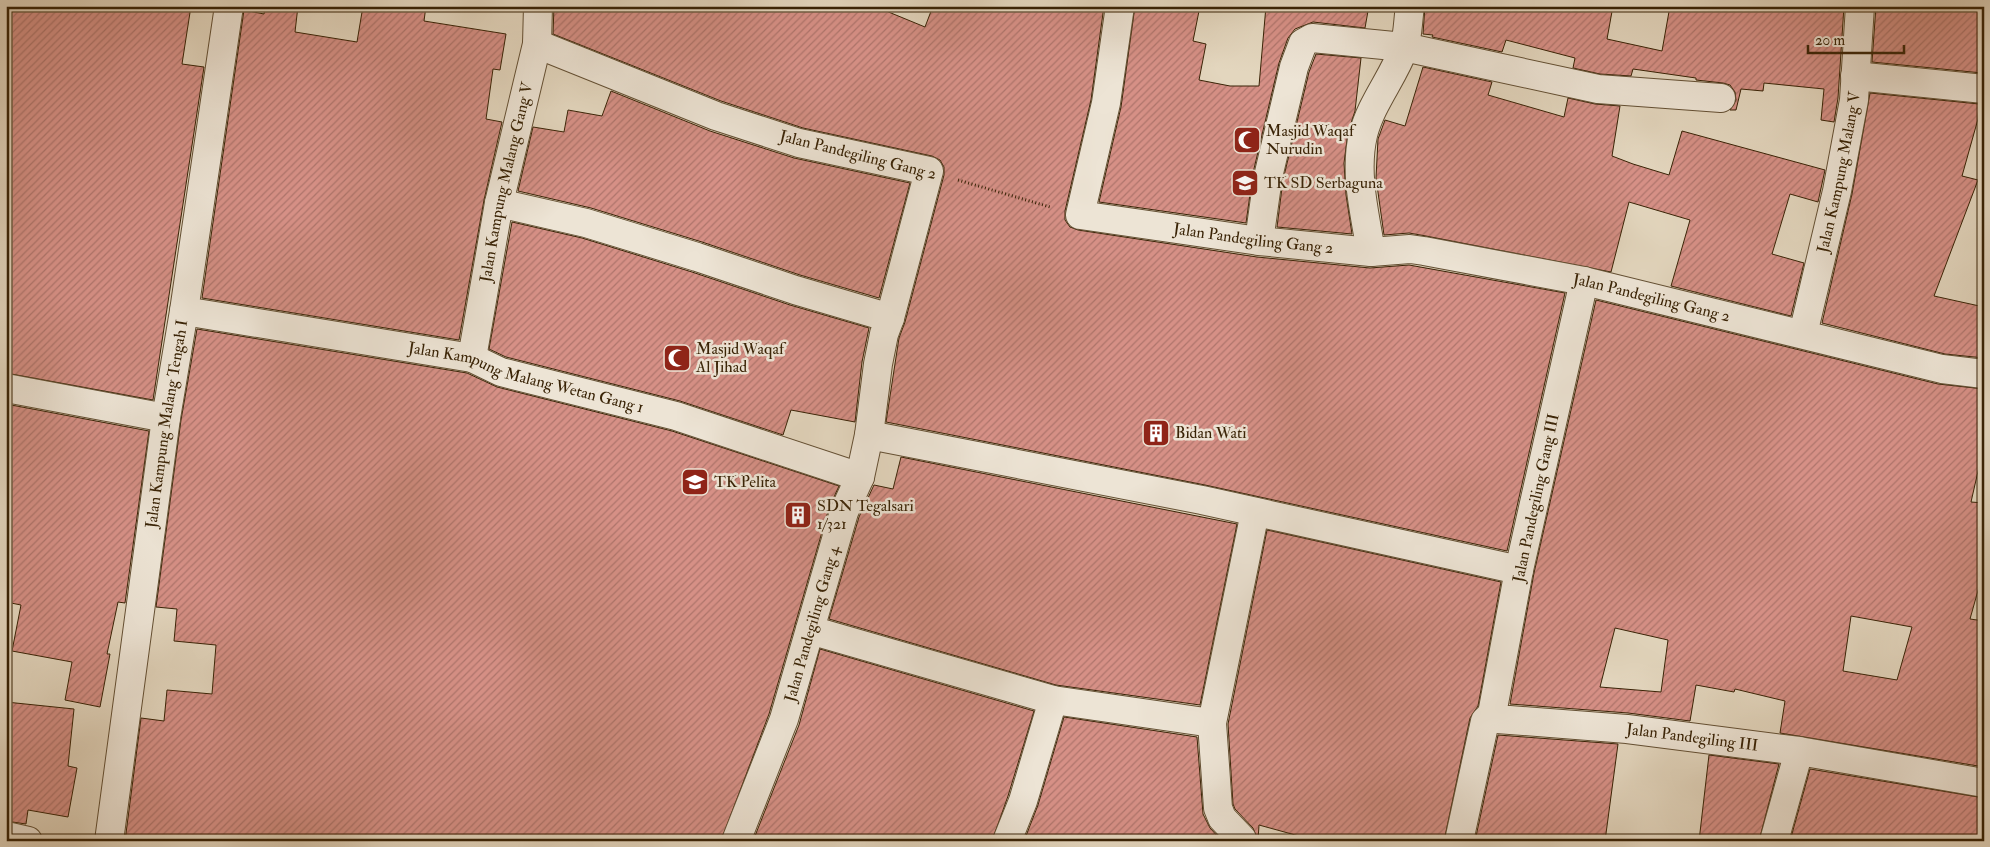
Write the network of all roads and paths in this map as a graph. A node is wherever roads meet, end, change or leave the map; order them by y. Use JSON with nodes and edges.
{"nodes":[{"id":1,"x":229,"y":6,"type":"edge"},
{"id":2,"x":538,"y":6,"type":"edge"},
{"id":3,"x":1120,"y":6,"type":"edge"},
{"id":4,"x":1410,"y":6,"type":"edge"},
{"id":5,"x":1860,"y":6,"type":"edge"},
{"id":6,"x":537,"y":44,"type":"junction"},
{"id":7,"x":1404,"y":47,"type":"junction"},
{"id":8,"x":1855,"y":76,"type":"junction"},
{"id":9,"x":1984,"y":89,"type":"edge"},
{"id":10,"x":1721,"y":98,"type":"dead end"},
{"id":11,"x":929,"y":171,"type":"junction"},
{"id":12,"x":499,"y":203,"type":"junction"},
{"id":13,"x":1080,"y":215,"type":"junction"},
{"id":14,"x":1259,"y":241,"type":"junction"},
{"id":15,"x":1371,"y":252,"type":"junction"},
{"id":16,"x":1584,"y":281,"type":"junction"},
{"id":17,"x":184,"y":311,"type":"junction"},
{"id":18,"x":890,"y":318,"type":"junction"},
{"id":19,"x":1803,"y":334,"type":"junction"},
{"id":20,"x":472,"y":358,"type":"junction"},
{"id":21,"x":1984,"y":374,"type":"edge"},
{"id":22,"x":6,"y":388,"type":"edge"},
{"id":23,"x":166,"y":418,"type":"junction"},
{"id":24,"x":869,"y":435,"type":"junction"},
{"id":25,"x":860,"y":477,"type":"junction"},
{"id":26,"x":1255,"y":512,"type":"junction"},
{"id":27,"x":1519,"y":570,"type":"junction"},
{"id":28,"x":810,"y":630,"type":"junction"},
{"id":29,"x":1053,"y":700,"type":"junction"},
{"id":30,"x":1493,"y":715,"type":"junction"},
{"id":31,"x":1212,"y":723,"type":"junction"},
{"id":32,"x":1799,"y":750,"type":"junction"},
{"id":33,"x":1984,"y":783,"type":"edge"},
{"id":34,"x":6,"y":836,"type":"edge"},
{"id":35,"x":1246,"y":840,"type":"edge"},
{"id":36,"x":28,"y":841,"type":"edge"},
{"id":37,"x":109,"y":841,"type":"edge"},
{"id":38,"x":736,"y":841,"type":"edge"},
{"id":39,"x":1008,"y":841,"type":"edge"},
{"id":40,"x":1459,"y":841,"type":"edge"},
{"id":41,"x":1774,"y":841,"type":"edge"}],
"edges":[{"from":1,"to":17,"type":"street","name":"Jalan Kampung Malang Tengah I"},
{"from":2,"to":6,"type":"street","name":"Jalan Kampung Malang Gang V"},
{"from":3,"to":13,"type":"street"},
{"from":4,"to":7,"type":"street"},
{"from":5,"to":8,"type":"street","name":"Jalan Kampung Malang V"},
{"from":6,"to":11,"type":"street","name":"Jalan Pandegiling Gang 2"},
{"from":6,"to":12,"type":"street","name":"Jalan Kampung Malang Gang V"},
{"from":7,"to":10,"type":"street"},
{"from":7,"to":14,"type":"street"},
{"from":7,"to":15,"type":"street"},
{"from":8,"to":9,"type":"street"},
{"from":8,"to":19,"type":"street","name":"Jalan Kampung Malang V"},
{"from":11,"to":13,"type":"path","name":"Jalan Pandegiling Gang 2"},
{"from":11,"to":18,"type":"street","name":"Jalan Pandegiling Gang 4"},
{"from":12,"to":18,"type":"street"},
{"from":12,"to":20,"type":"street","name":"Jalan Kampung Malang Gang V"},
{"from":13,"to":14,"type":"street","name":"Jalan Pandegiling Gang 2"},
{"from":14,"to":15,"type":"street","name":"Jalan Pandegiling Gang 2"},
{"from":15,"to":16,"type":"street","name":"Jalan Pandegiling Gang 2"},
{"from":16,"to":19,"type":"street","name":"Jalan Pandegiling Gang 2"},
{"from":16,"to":27,"type":"street","name":"Jalan Pandegiling Gang III"},
{"from":17,"to":20,"type":"street","name":"Jalan Kampung Malang Wetan Gang 1"},
{"from":17,"to":23,"type":"street","name":"Jalan Kampung Malang Tengah I"},
{"from":18,"to":24,"type":"street","name":"Jalan Pandegiling Gang 4"},
{"from":19,"to":21,"type":"street","name":"Jalan Pandegiling Gang 2"},
{"from":20,"to":25,"type":"street","name":"Jalan Kampung Malang Wetan Gang 1"},
{"from":22,"to":23,"type":"street"},
{"from":23,"to":37,"type":"street","name":"Jalan Kampung Malang Tengah I"},
{"from":24,"to":25,"type":"street","name":"Jalan Pandegiling Gang 4"},
{"from":24,"to":26,"type":"street"},
{"from":25,"to":28,"type":"street","name":"Jalan Pandegiling Gang 4"},
{"from":26,"to":27,"type":"street"},
{"from":26,"to":31,"type":"street"},
{"from":27,"to":30,"type":"street","name":"Jalan Pandegiling Gang III"},
{"from":28,"to":29,"type":"street"},
{"from":28,"to":38,"type":"street","name":"Jalan Pandegiling Gang 4"},
{"from":29,"to":31,"type":"street"},
{"from":29,"to":39,"type":"street"},
{"from":30,"to":32,"type":"street","name":"Jalan Pandegiling III"},
{"from":30,"to":40,"type":"street","name":"Jalan Pandegiling Gang III"},
{"from":31,"to":35,"type":"street"},
{"from":32,"to":33,"type":"street","name":"Jalan Pandegiling III"},
{"from":32,"to":41,"type":"street"},
{"from":34,"to":36,"type":"street"}]}
